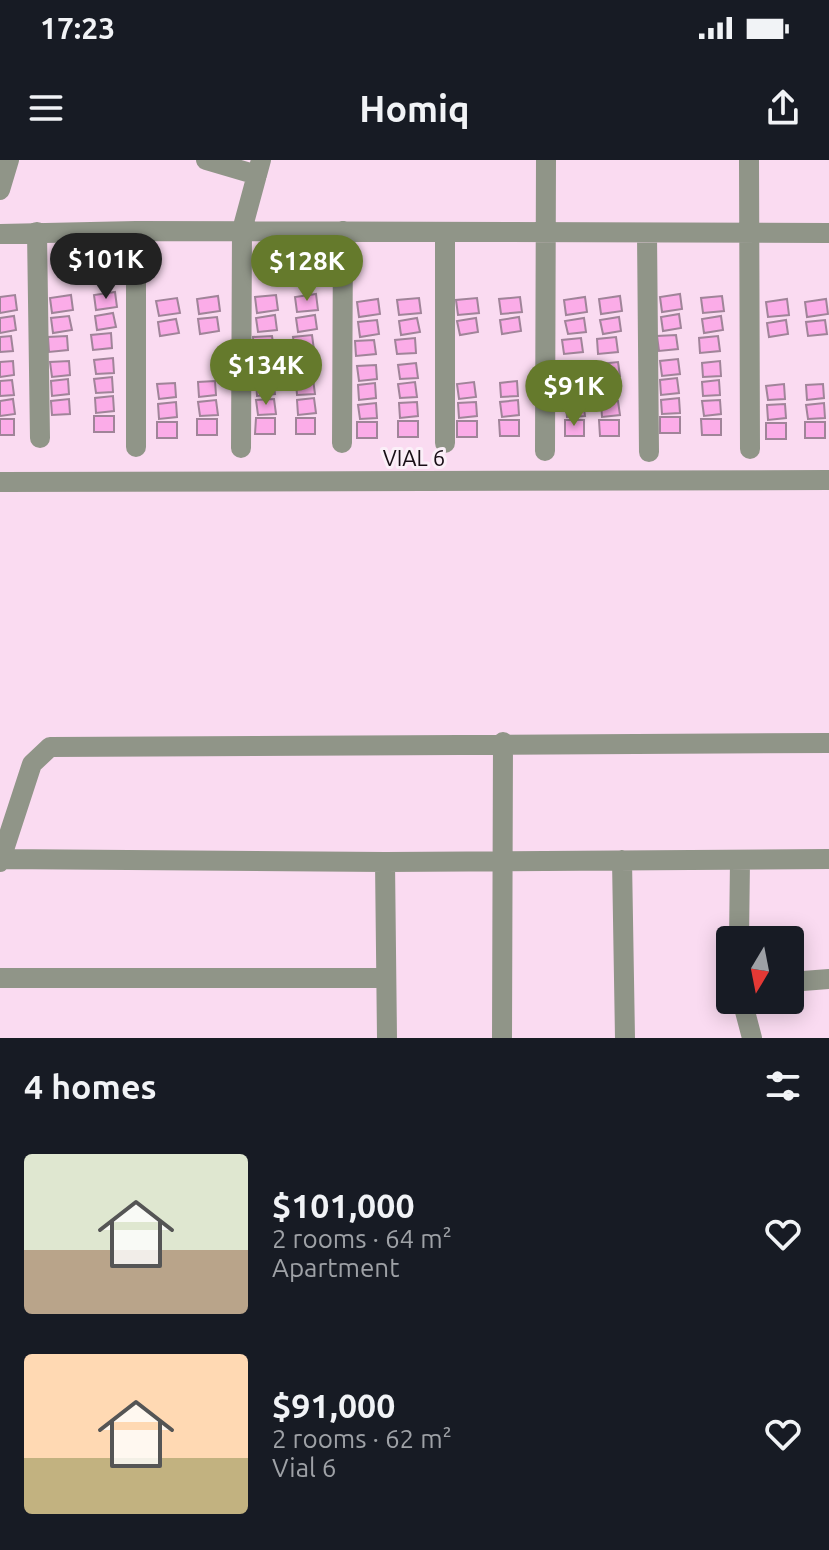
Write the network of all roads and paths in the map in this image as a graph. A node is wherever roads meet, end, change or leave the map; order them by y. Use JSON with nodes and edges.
{"nodes":[{"id":1,"x":9,"y":160,"type":"edge"},
{"id":2,"x":206,"y":160,"type":"edge"},
{"id":3,"x":546,"y":160,"type":"edge"},
{"id":4,"x":749,"y":160,"type":"edge"},
{"id":5,"x":259,"y":167,"type":"edge"},
{"id":6,"x":0,"y":190,"type":"edge"},
{"id":7,"x":242,"y":230,"type":"junction"},
{"id":8,"x":136,"y":231,"type":"junction"},
{"id":9,"x":343,"y":231,"type":"junction"},
{"id":10,"x":37,"y":232,"type":"junction"},
{"id":11,"x":445,"y":232,"type":"junction"},
{"id":12,"x":545,"y":233,"type":"junction"},
{"id":13,"x":749,"y":233,"type":"junction"},
{"id":14,"x":829,"y":233,"type":"edge"},
{"id":15,"x":0,"y":234,"type":"edge"},
{"id":16,"x":647,"y":234,"type":"junction"},
{"id":17,"x":40,"y":438,"type":"dead end"},
{"id":18,"x":342,"y":443,"type":"dead end"},
{"id":19,"x":445,"y":443,"type":"dead end"},
{"id":20,"x":136,"y":447,"type":"dead end"},
{"id":21,"x":241,"y":448,"type":"dead end"},
{"id":22,"x":750,"y":449,"type":"dead end"},
{"id":23,"x":545,"y":451,"type":"dead end"},
{"id":24,"x":649,"y":452,"type":"dead end"},
{"id":25,"x":829,"y":480,"type":"edge"},
{"id":26,"x":0,"y":482,"type":"edge"},
{"id":27,"x":503,"y":742,"type":"junction"},
{"id":28,"x":829,"y":743,"type":"edge"},
{"id":29,"x":829,"y":859,"type":"edge"},
{"id":30,"x":0,"y":860,"type":"edge"},
{"id":31,"x":505,"y":860,"type":"junction"},
{"id":32,"x":622,"y":860,"type":"junction"},
{"id":33,"x":740,"y":861,"type":"junction"},
{"id":34,"x":385,"y":862,"type":"junction"},
{"id":35,"x":739,"y":926,"type":"edge"},
{"id":36,"x":0,"y":978,"type":"edge"},
{"id":37,"x":385,"y":978,"type":"junction"},
{"id":38,"x":829,"y":979,"type":"edge"},
{"id":39,"x":804,"y":981,"type":"edge"},
{"id":40,"x":746,"y":1014,"type":"edge"},
{"id":41,"x":387,"y":1038,"type":"edge"},
{"id":42,"x":502,"y":1038,"type":"edge"},
{"id":43,"x":625,"y":1038,"type":"edge"},
{"id":44,"x":752,"y":1038,"type":"edge"}],
"edges":[{"from":1,"to":6,"type":"street"},
{"from":2,"to":5,"type":"street"},
{"from":3,"to":12,"type":"street"},
{"from":4,"to":13,"type":"street"},
{"from":5,"to":7,"type":"street"},
{"from":7,"to":8,"type":"street"},
{"from":7,"to":9,"type":"street"},
{"from":7,"to":21,"type":"street"},
{"from":8,"to":10,"type":"street"},
{"from":8,"to":20,"type":"street"},
{"from":9,"to":11,"type":"street"},
{"from":9,"to":18,"type":"street"},
{"from":10,"to":15,"type":"street"},
{"from":10,"to":17,"type":"street"},
{"from":11,"to":12,"type":"street"},
{"from":11,"to":19,"type":"street"},
{"from":12,"to":16,"type":"street"},
{"from":12,"to":23,"type":"street"},
{"from":13,"to":14,"type":"street"},
{"from":13,"to":16,"type":"street"},
{"from":13,"to":22,"type":"street"},
{"from":16,"to":24,"type":"street"},
{"from":25,"to":26,"type":"street","name":"VIAL 6"},
{"from":27,"to":28,"type":"street"},
{"from":27,"to":30,"type":"street"},
{"from":27,"to":31,"type":"street"},
{"from":29,"to":33,"type":"street"},
{"from":30,"to":34,"type":"street"},
{"from":31,"to":32,"type":"street"},
{"from":31,"to":34,"type":"street"},
{"from":31,"to":42,"type":"street"},
{"from":32,"to":33,"type":"street"},
{"from":32,"to":43,"type":"street"},
{"from":33,"to":35,"type":"street"},
{"from":34,"to":37,"type":"street"},
{"from":36,"to":37,"type":"street"},
{"from":37,"to":41,"type":"street"},
{"from":38,"to":39,"type":"street"},
{"from":40,"to":44,"type":"street"}]}
